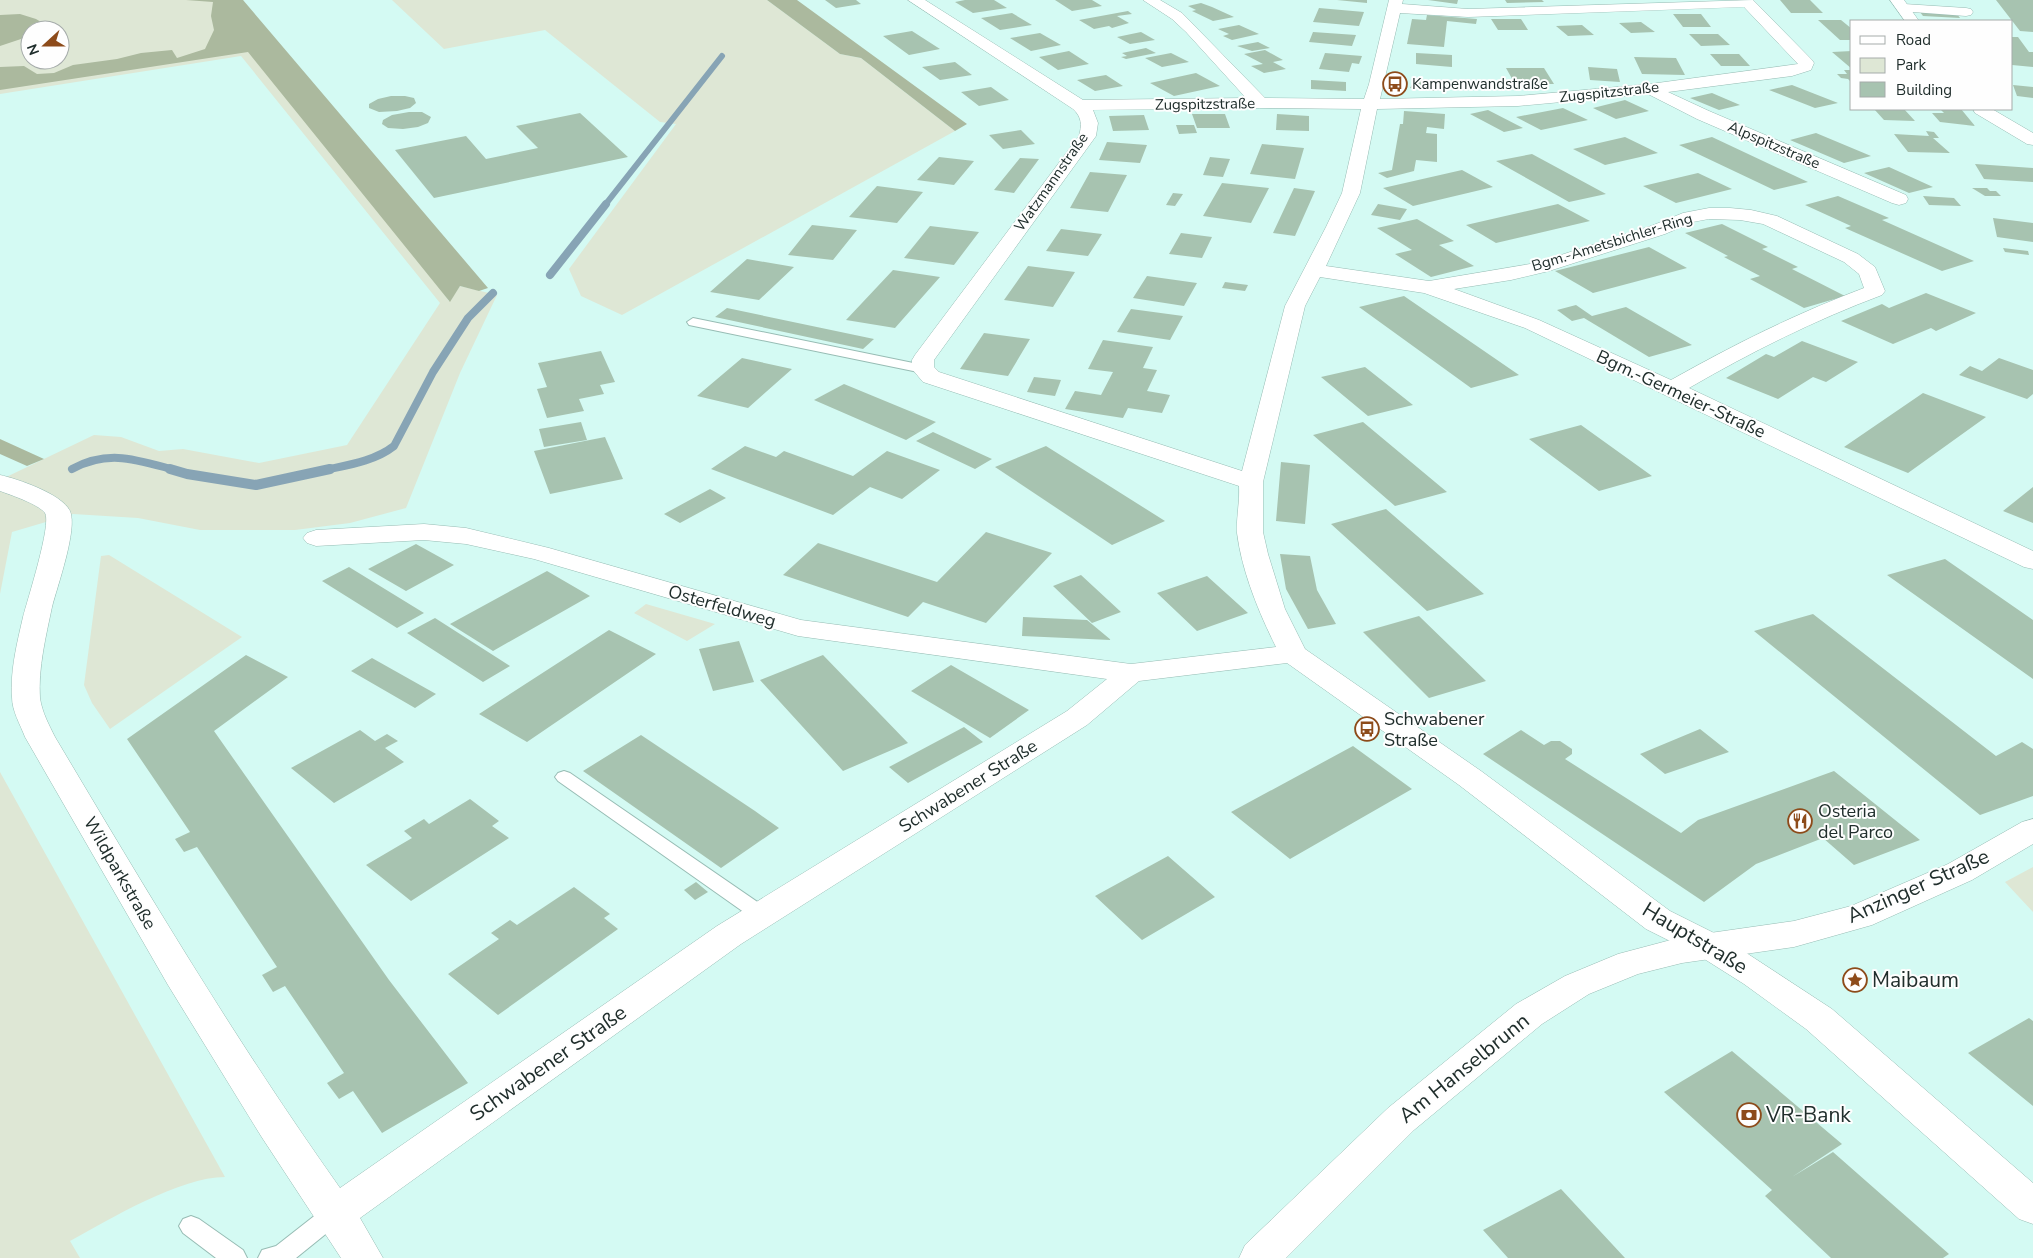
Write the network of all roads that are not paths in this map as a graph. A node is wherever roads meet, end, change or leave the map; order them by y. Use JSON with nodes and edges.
{"nodes":[{"id":1,"x":915,"y":0,"type":"edge"},
{"id":2,"x":1150,"y":0,"type":"edge"},
{"id":3,"x":1957,"y":0,"type":"edge"},
{"id":4,"x":1746,"y":2,"type":"edge"},
{"id":5,"x":1395,"y":4,"type":"edge"},
{"id":6,"x":1901,"y":4,"type":"edge"},
{"id":7,"x":1970,"y":17,"type":"edge"},
{"id":8,"x":1911,"y":20,"type":"edge"},
{"id":9,"x":1650,"y":89,"type":"junction"},
{"id":10,"x":1260,"y":103,"type":"junction"},
{"id":11,"x":1370,"y":104,"type":"junction"},
{"id":12,"x":1079,"y":105,"type":"junction"},
{"id":13,"x":1984,"y":110,"type":"edge"},
{"id":14,"x":2033,"y":140,"type":"edge"},
{"id":15,"x":1899,"y":199,"type":"dead end"},
{"id":16,"x":1314,"y":270,"type":"junction"},
{"id":17,"x":1428,"y":287,"type":"junction"},
{"id":18,"x":693,"y":322,"type":"dead end"},
{"id":19,"x":923,"y":369,"type":"junction"},
{"id":20,"x":1672,"y":389,"type":"junction"},
{"id":21,"x":0,"y":482,"type":"edge"},
{"id":22,"x":1251,"y":482,"type":"junction"},
{"id":23,"x":316,"y":538,"type":"dead end"},
{"id":24,"x":2033,"y":561,"type":"edge"},
{"id":25,"x":1292,"y":654,"type":"junction"},
{"id":26,"x":1131,"y":672,"type":"junction"},
{"id":27,"x":564,"y":777,"type":"dead end"},
{"id":28,"x":2033,"y":830,"type":"edge"},
{"id":29,"x":762,"y":915,"type":"junction"},
{"id":30,"x":1710,"y":946,"type":"junction"},
{"id":31,"x":2033,"y":1207,"type":"edge"},
{"id":32,"x":335,"y":1214,"type":"junction"},
{"id":33,"x":191,"y":1226,"type":"dead end"},
{"id":34,"x":235,"y":1258,"type":"edge"},
{"id":35,"x":270,"y":1258,"type":"edge"},
{"id":36,"x":363,"y":1258,"type":"edge"},
{"id":37,"x":1259,"y":1258,"type":"edge"}],
"edges":[{"from":1,"to":12,"type":"street","name":"Watzmannstraße"},
{"from":2,"to":10,"type":"street"},
{"from":3,"to":7,"type":"street"},
{"from":4,"to":5,"type":"street"},
{"from":4,"to":9,"type":"street","name":"Zugspitzstraße"},
{"from":5,"to":11,"type":"street"},
{"from":6,"to":7,"type":"street"},
{"from":6,"to":8,"type":"street"},
{"from":9,"to":11,"type":"street","name":"Zugspitzstraße"},
{"from":9,"to":15,"type":"street","name":"Alpspitzstraße"},
{"from":10,"to":11,"type":"street","name":"Zugspitzstraße"},
{"from":10,"to":12,"type":"street","name":"Zugspitzstraße"},
{"from":11,"to":16,"type":"street"},
{"from":12,"to":19,"type":"street","name":"Watzmannstraße"},
{"from":13,"to":14,"type":"street"},
{"from":16,"to":17,"type":"street","name":"Bgm.-Germeier-Straße"},
{"from":16,"to":22,"type":"street"},
{"from":17,"to":20,"type":"street","name":"Bgm.-Germeier-Straße"},
{"from":17,"to":20,"type":"street","name":"Bgm.-Ametsbichler-Ring"},
{"from":18,"to":19,"type":"lane"},
{"from":19,"to":22,"type":"street"},
{"from":20,"to":24,"type":"street","name":"Bgm.-Germeier-Straße"},
{"from":21,"to":32,"type":"street","name":"Wildparkstraße"},
{"from":22,"to":25,"type":"street"},
{"from":23,"to":26,"type":"street","name":"Osterfeldweg"},
{"from":25,"to":26,"type":"street"},
{"from":25,"to":30,"type":"street","name":"Hauptstraße"},
{"from":26,"to":29,"type":"street","name":"Schwabener Straße"},
{"from":27,"to":29,"type":"lane"},
{"from":28,"to":30,"type":"street","name":"Anzinger Straße"},
{"from":29,"to":32,"type":"street","name":"Schwabener Straße"},
{"from":30,"to":31,"type":"street","name":"Hauptstraße"},
{"from":30,"to":37,"type":"street","name":"Am Hanselbrunn"},
{"from":32,"to":35,"type":"lane"},
{"from":32,"to":36,"type":"street","name":"Wildparkstraße"},
{"from":33,"to":34,"type":"lane"}]}
